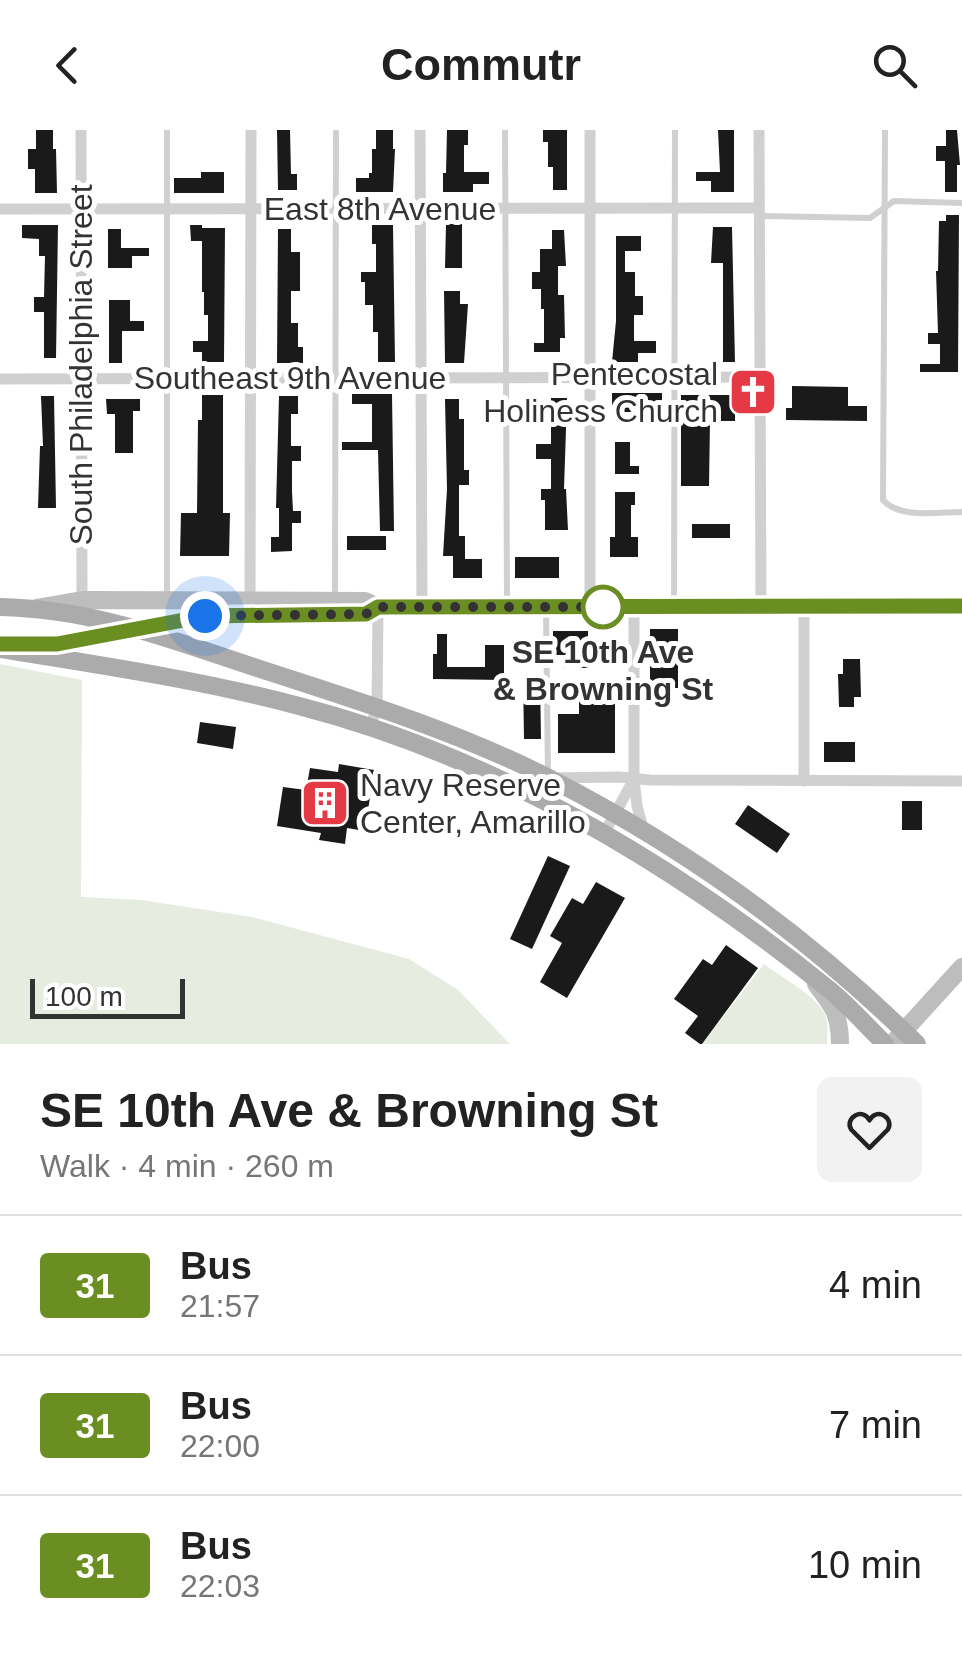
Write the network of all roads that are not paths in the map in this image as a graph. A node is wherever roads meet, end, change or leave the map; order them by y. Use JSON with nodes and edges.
{"nodes":[{"id":1,"x":81,"y":130,"type":"edge"},
{"id":2,"x":167,"y":130,"type":"edge"},
{"id":3,"x":251,"y":130,"type":"edge"},
{"id":4,"x":336,"y":130,"type":"edge"},
{"id":5,"x":420,"y":130,"type":"edge"},
{"id":6,"x":505,"y":130,"type":"edge"},
{"id":7,"x":590,"y":130,"type":"edge"},
{"id":8,"x":675,"y":130,"type":"edge"},
{"id":9,"x":760,"y":130,"type":"edge"},
{"id":10,"x":884,"y":130,"type":"edge"},
{"id":11,"x":962,"y":203,"type":"edge"},
{"id":12,"x":335,"y":208,"type":"junction"},
{"id":13,"x":421,"y":208,"type":"junction"},
{"id":14,"x":505,"y":208,"type":"junction"},
{"id":15,"x":590,"y":208,"type":"junction"},
{"id":16,"x":675,"y":208,"type":"junction"},
{"id":17,"x":883,"y":208,"type":"junction"},
{"id":18,"x":0,"y":209,"type":"edge"},
{"id":19,"x":82,"y":209,"type":"junction"},
{"id":20,"x":168,"y":209,"type":"junction"},
{"id":21,"x":251,"y":209,"type":"junction"},
{"id":22,"x":760,"y":212,"type":"junction"},
{"id":23,"x":168,"y":378,"type":"junction"},
{"id":24,"x":251,"y":378,"type":"junction"},
{"id":25,"x":335,"y":378,"type":"junction"},
{"id":26,"x":421,"y":378,"type":"junction"},
{"id":27,"x":506,"y":378,"type":"junction"},
{"id":28,"x":590,"y":378,"type":"junction"},
{"id":29,"x":674,"y":378,"type":"junction"},
{"id":30,"x":760,"y":378,"type":"junction"},
{"id":31,"x":0,"y":379,"type":"edge"},
{"id":32,"x":82,"y":379,"type":"junction"},
{"id":33,"x":962,"y":512,"type":"edge"},
{"id":34,"x":167,"y":599,"type":"junction"},
{"id":35,"x":82,"y":600,"type":"junction"},
{"id":36,"x":335,"y":602,"type":"junction"},
{"id":37,"x":962,"y":606,"type":"edge"},
{"id":38,"x":378,"y":607,"type":"junction"},
{"id":39,"x":590,"y":607,"type":"junction"},
{"id":40,"x":634,"y":607,"type":"junction"},
{"id":41,"x":761,"y":607,"type":"junction"},
{"id":42,"x":804,"y":607,"type":"junction"},
{"id":43,"x":0,"y":608,"type":"edge"},
{"id":44,"x":36,"y":608,"type":"junction"},
{"id":45,"x":250,"y":608,"type":"junction"},
{"id":46,"x":422,"y":608,"type":"junction"},
{"id":47,"x":507,"y":608,"type":"junction"},
{"id":48,"x":546,"y":608,"type":"junction"},
{"id":49,"x":674,"y":608,"type":"junction"},
{"id":50,"x":136,"y":628,"type":"junction"},
{"id":51,"x":0,"y":647,"type":"edge"},
{"id":52,"x":377,"y":707,"type":"junction"},
{"id":53,"x":370,"y":728,"type":"junction"},
{"id":54,"x":548,"y":778,"type":"junction"},
{"id":55,"x":634,"y":779,"type":"junction"},
{"id":56,"x":804,"y":780,"type":"junction"},
{"id":57,"x":962,"y":781,"type":"edge"},
{"id":58,"x":615,"y":814,"type":"junction"},
{"id":59,"x":605,"y":832,"type":"junction"},
{"id":60,"x":644,"y":832,"type":"junction"},
{"id":61,"x":962,"y":967,"type":"edge"},
{"id":62,"x":810,"y":976,"type":"junction"},
{"id":63,"x":899,"y":1041,"type":"edge"},
{"id":64,"x":840,"y":1044,"type":"edge"}],
"edges":[{"from":1,"to":19,"type":"street","name":"South Philadelphia Street"},
{"from":2,"to":20,"type":"lane"},
{"from":3,"to":21,"type":"street"},
{"from":4,"to":12,"type":"lane"},
{"from":5,"to":13,"type":"street"},
{"from":6,"to":14,"type":"lane"},
{"from":7,"to":15,"type":"street"},
{"from":8,"to":16,"type":"lane"},
{"from":9,"to":22,"type":"street"},
{"from":10,"to":17,"type":"lane"},
{"from":11,"to":17,"type":"lane"},
{"from":12,"to":13,"type":"street","name":"East 8th Avenue"},
{"from":12,"to":21,"type":"street","name":"East 8th Avenue"},
{"from":12,"to":25,"type":"lane"},
{"from":13,"to":14,"type":"street","name":"East 8th Avenue"},
{"from":13,"to":26,"type":"street"},
{"from":14,"to":15,"type":"street","name":"East 8th Avenue"},
{"from":14,"to":27,"type":"lane"},
{"from":15,"to":16,"type":"street","name":"East 8th Avenue"},
{"from":15,"to":28,"type":"street"},
{"from":16,"to":22,"type":"street","name":"East 8th Avenue"},
{"from":16,"to":29,"type":"lane"},
{"from":17,"to":22,"type":"lane"},
{"from":17,"to":33,"type":"lane"},
{"from":18,"to":19,"type":"street","name":"East 8th Avenue"},
{"from":19,"to":20,"type":"street","name":"East 8th Avenue"},
{"from":19,"to":32,"type":"street","name":"South Philadelphia Street"},
{"from":20,"to":21,"type":"street","name":"East 8th Avenue"},
{"from":20,"to":23,"type":"lane"},
{"from":21,"to":24,"type":"street"},
{"from":22,"to":30,"type":"street"},
{"from":23,"to":24,"type":"street","name":"Southeast 9th Avenue"},
{"from":23,"to":32,"type":"street","name":"Southeast 9th Avenue"},
{"from":23,"to":34,"type":"lane"},
{"from":24,"to":25,"type":"street","name":"Southeast 9th Avenue"},
{"from":24,"to":45,"type":"street"},
{"from":25,"to":26,"type":"street","name":"Southeast 9th Avenue"},
{"from":25,"to":36,"type":"lane"},
{"from":26,"to":27,"type":"street","name":"Southeast 9th Avenue"},
{"from":26,"to":46,"type":"street"},
{"from":27,"to":28,"type":"street","name":"Southeast 9th Avenue"},
{"from":27,"to":47,"type":"lane"},
{"from":28,"to":29,"type":"street","name":"Southeast 9th Avenue"},
{"from":28,"to":39,"type":"street"},
{"from":29,"to":30,"type":"street","name":"Southeast 9th Avenue"},
{"from":29,"to":49,"type":"lane"},
{"from":30,"to":41,"type":"street"},
{"from":31,"to":32,"type":"street","name":"Southeast 9th Avenue"},
{"from":32,"to":35,"type":"street","name":"South Philadelphia Street"},
{"from":34,"to":35,"type":"main road"},
{"from":34,"to":45,"type":"main road"},
{"from":35,"to":44,"type":"main road"},
{"from":36,"to":38,"type":"main road"},
{"from":36,"to":45,"type":"main road"},
{"from":37,"to":42,"type":"main road"},
{"from":38,"to":45,"type":"main road"},
{"from":38,"to":46,"type":"main road"},
{"from":38,"to":52,"type":"street"},
{"from":39,"to":40,"type":"main road"},
{"from":39,"to":48,"type":"main road"},
{"from":40,"to":49,"type":"main road"},
{"from":40,"to":55,"type":"street"},
{"from":41,"to":42,"type":"main road"},
{"from":41,"to":49,"type":"main road"},
{"from":42,"to":56,"type":"street"},
{"from":43,"to":44,"type":"main road"},
{"from":44,"to":50,"type":"main road"},
{"from":45,"to":50,"type":"main road"},
{"from":46,"to":47,"type":"main road"},
{"from":47,"to":48,"type":"main road"},
{"from":48,"to":54,"type":"lane"},
{"from":50,"to":51,"type":"main road"},
{"from":50,"to":52,"type":"main road"},
{"from":51,"to":53,"type":"main road"},
{"from":52,"to":53,"type":"street"},
{"from":52,"to":54,"type":"main road"},
{"from":53,"to":59,"type":"main road"},
{"from":54,"to":55,"type":"street"},
{"from":54,"to":58,"type":"main road"},
{"from":55,"to":56,"type":"street"},
{"from":55,"to":58,"type":"street"},
{"from":55,"to":60,"type":"street"},
{"from":56,"to":57,"type":"street"},
{"from":58,"to":59,"type":"street"},
{"from":58,"to":60,"type":"main road"},
{"from":59,"to":62,"type":"main road"},
{"from":60,"to":63,"type":"main road"},
{"from":61,"to":63,"type":"main road"},
{"from":62,"to":63,"type":"main road"},
{"from":62,"to":64,"type":"main road"}]}
